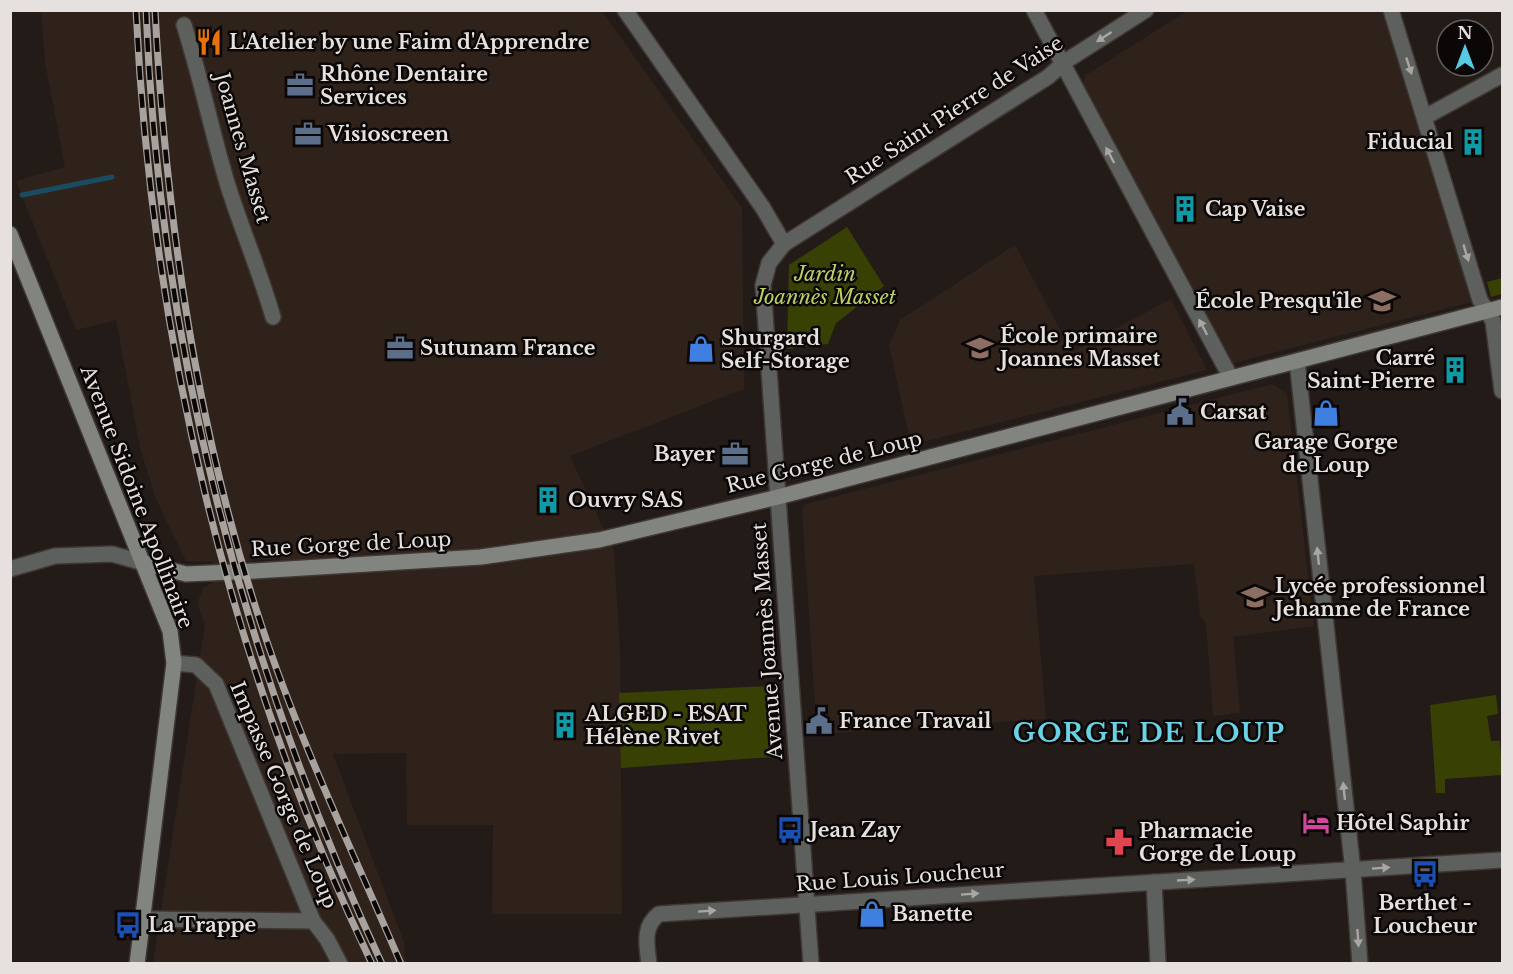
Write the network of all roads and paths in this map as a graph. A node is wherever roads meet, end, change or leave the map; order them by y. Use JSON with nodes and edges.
{"nodes":[{"id":1,"x":625,"y":10,"type":"edge"},
{"id":2,"x":1034,"y":10,"type":"edge"},
{"id":3,"x":1146,"y":10,"type":"edge"},
{"id":4,"x":1391,"y":10,"type":"edge"},
{"id":5,"x":184,"y":25,"type":"dead end"},
{"id":6,"x":1062,"y":65,"type":"junction"},
{"id":7,"x":1503,"y":75,"type":"edge"},
{"id":8,"x":1425,"y":117,"type":"junction"},
{"id":9,"x":10,"y":234,"type":"edge"},
{"id":10,"x":784,"y":244,"type":"junction"},
{"id":11,"x":1503,"y":307,"type":"edge"},
{"id":12,"x":1486,"y":311,"type":"junction"},
{"id":13,"x":273,"y":317,"type":"dead end"},
{"id":14,"x":1297,"y":361,"type":"junction"},
{"id":15,"x":1231,"y":378,"type":"junction"},
{"id":16,"x":1502,"y":391,"type":"edge"},
{"id":17,"x":778,"y":497,"type":"junction"},
{"id":18,"x":144,"y":563,"type":"junction"},
{"id":19,"x":10,"y":569,"type":"edge"},
{"id":20,"x":174,"y":663,"type":"junction"},
{"id":21,"x":1503,"y":860,"type":"edge"},
{"id":22,"x":1353,"y":870,"type":"junction"},
{"id":23,"x":1154,"y":882,"type":"junction"},
{"id":24,"x":807,"y":904,"type":"junction"},
{"id":25,"x":143,"y":919,"type":"junction"},
{"id":26,"x":313,"y":921,"type":"junction"},
{"id":27,"x":137,"y":963,"type":"edge"},
{"id":28,"x":340,"y":963,"type":"edge"},
{"id":29,"x":649,"y":963,"type":"edge"},
{"id":30,"x":811,"y":963,"type":"edge"},
{"id":31,"x":1158,"y":963,"type":"edge"},
{"id":32,"x":1360,"y":963,"type":"edge"}],
"edges":[{"from":1,"to":10,"type":"street"},
{"from":2,"to":6,"type":"street"},
{"from":3,"to":6,"type":"street","name":"Rue Saint Pierre de Vaise","one_way":true},
{"from":4,"to":8,"type":"street","one_way":true},
{"from":5,"to":13,"type":"street","name":"Joannes Masset"},
{"from":6,"to":10,"type":"street","name":"Rue Saint Pierre de Vaise"},
{"from":15,"to":6,"type":"street","one_way":true},
{"from":7,"to":8,"type":"street"},
{"from":8,"to":12,"type":"street","one_way":true},
{"from":9,"to":18,"type":"street","name":"Avenue Sidoine Apollinaire"},
{"from":10,"to":17,"type":"street","name":"Avenue Joannès Masset"},
{"from":11,"to":12,"type":"street","name":"Rue Gorge de Loup"},
{"from":12,"to":14,"type":"street","name":"Rue Gorge de Loup"},
{"from":12,"to":16,"type":"street"},
{"from":14,"to":15,"type":"street","name":"Rue Gorge de Loup"},
{"from":22,"to":14,"type":"street","one_way":true},
{"from":15,"to":17,"type":"street","name":"Rue Gorge de Loup"},
{"from":17,"to":18,"type":"street","name":"Rue Gorge de Loup"},
{"from":17,"to":24,"type":"street","name":"Avenue Joannès Masset"},
{"from":18,"to":19,"type":"street"},
{"from":18,"to":20,"type":"street","name":"Avenue Sidoine Apollinaire"},
{"from":20,"to":25,"type":"street","name":"Avenue Sidoine Apollinaire"},
{"from":20,"to":26,"type":"street","name":"Impasse Gorge de Loup"},
{"from":22,"to":21,"type":"street","name":"Rue Louis Loucheur","one_way":true},
{"from":23,"to":22,"type":"street","name":"Rue Louis Loucheur","one_way":true},
{"from":22,"to":32,"type":"street","one_way":true},
{"from":24,"to":23,"type":"street","name":"Rue Louis Loucheur","one_way":true},
{"from":23,"to":31,"type":"street"},
{"from":29,"to":24,"type":"street","name":"Rue Louis Loucheur","one_way":true},
{"from":24,"to":30,"type":"street","name":"Avenue Joannès Masset"},
{"from":25,"to":26,"type":"street"},
{"from":25,"to":27,"type":"street","name":"Avenue Sidoine Apollinaire"},
{"from":26,"to":28,"type":"street","name":"Impasse Gorge de Loup"}]}
